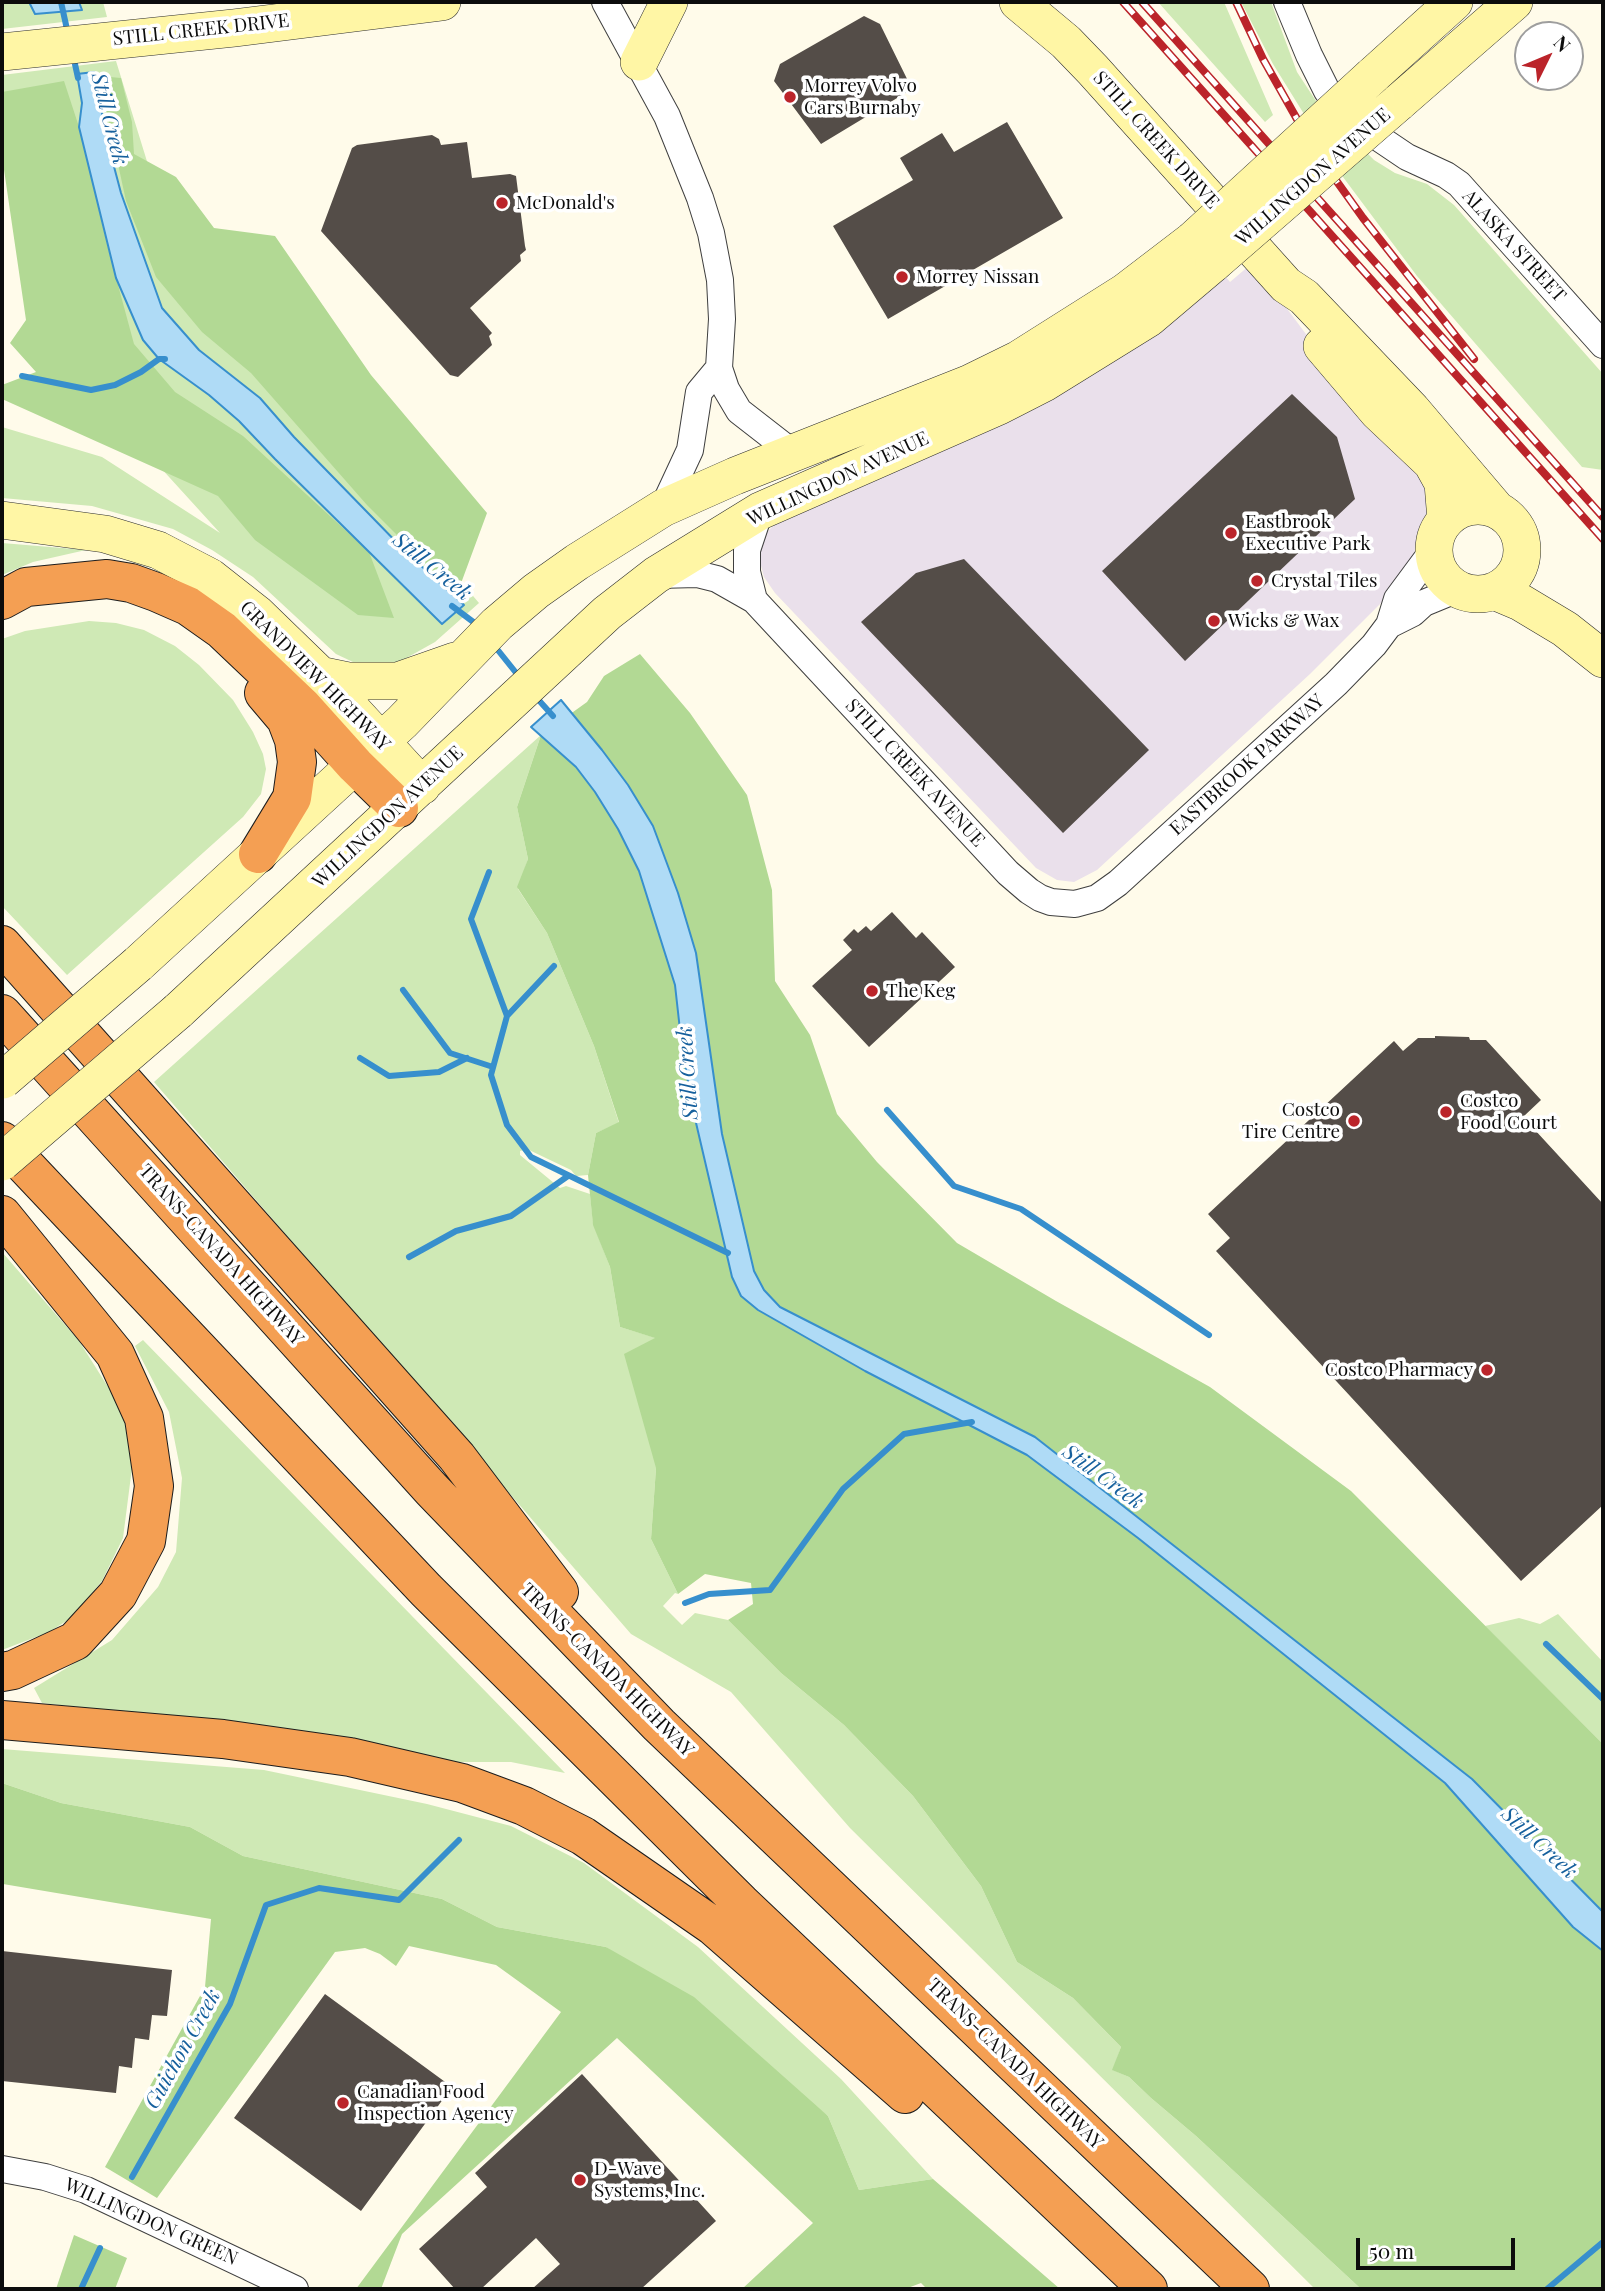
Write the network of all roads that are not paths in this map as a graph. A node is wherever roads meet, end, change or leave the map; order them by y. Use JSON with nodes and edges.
{"nodes":[{"id":1,"x":442,"y":2,"type":"edge"},
{"id":2,"x":605,"y":2,"type":"edge"},
{"id":3,"x":669,"y":2,"type":"edge"},
{"id":4,"x":1018,"y":2,"type":"edge"},
{"id":5,"x":1287,"y":2,"type":"edge"},
{"id":6,"x":1454,"y":2,"type":"edge"},
{"id":7,"x":1514,"y":2,"type":"edge"},
{"id":8,"x":2,"y":52,"type":"edge"},
{"id":9,"x":639,"y":62,"type":"junction"},
{"id":10,"x":1204,"y":251,"type":"junction"},
{"id":11,"x":1286,"y":285,"type":"junction"},
{"id":12,"x":1603,"y":345,"type":"edge"},
{"id":13,"x":719,"y":368,"type":"junction"},
{"id":14,"x":793,"y":453,"type":"junction"},
{"id":15,"x":663,"y":508,"type":"junction"},
{"id":16,"x":1497,"y":510,"type":"junction"},
{"id":17,"x":760,"y":512,"type":"junction"},
{"id":18,"x":2,"y":520,"type":"edge"},
{"id":19,"x":1440,"y":535,"type":"junction"},
{"id":20,"x":1522,"y":553,"type":"junction"},
{"id":21,"x":656,"y":575,"type":"junction"},
{"id":22,"x":1458,"y":589,"type":"junction"},
{"id":23,"x":1494,"y":591,"type":"junction"},
{"id":24,"x":2,"y":600,"type":"edge"},
{"id":25,"x":754,"y":600,"type":"junction"},
{"id":26,"x":1389,"y":625,"type":"junction"},
{"id":27,"x":1603,"y":626,"type":"edge"},
{"id":28,"x":222,"y":630,"type":"junction"},
{"id":29,"x":462,"y":659,"type":"junction"},
{"id":30,"x":1603,"y":659,"type":"edge"},
{"id":31,"x":320,"y":675,"type":"junction"},
{"id":32,"x":368,"y":752,"type":"junction"},
{"id":33,"x":410,"y":797,"type":"junction"},
{"id":34,"x":258,"y":854,"type":"junction"},
{"id":35,"x":1097,"y":898,"type":"joint"},
{"id":36,"x":2,"y":946,"type":"edge"},
{"id":37,"x":2,"y":1014,"type":"edge"},
{"id":38,"x":2,"y":1081,"type":"edge"},
{"id":39,"x":2,"y":1141,"type":"edge"},
{"id":40,"x":2,"y":1163,"type":"edge"},
{"id":41,"x":2,"y":1215,"type":"edge"},
{"id":42,"x":2,"y":1672,"type":"edge"},
{"id":43,"x":2,"y":1720,"type":"edge"},
{"id":44,"x":659,"y":1725,"type":"junction"},
{"id":45,"x":2,"y":2169,"type":"edge"},
{"id":46,"x":1103,"y":2248,"type":"junction"},
{"id":47,"x":295,"y":2289,"type":"edge"},
{"id":48,"x":1148,"y":2289,"type":"edge"},
{"id":49,"x":1250,"y":2289,"type":"edge"}],
"edges":[{"from":1,"to":8,"type":"main road","name":"STILL CREEK DRIVE"},
{"from":2,"to":9,"type":"street"},
{"from":3,"to":9,"type":"main road"},
{"from":4,"to":11,"type":"main road","name":"STILL CREEK DRIVE"},
{"from":5,"to":12,"type":"street","name":"ALASKA STREET"},
{"from":6,"to":10,"type":"main road","name":"WILLINGDON AVENUE","bridge":true},
{"from":7,"to":10,"type":"main road","name":"WILLINGDON AVENUE","bridge":true},
{"from":9,"to":13,"type":"street"},
{"from":10,"to":14,"type":"main road","name":"WILLINGDON AVENUE"},
{"from":10,"to":17,"type":"main road","name":"WILLINGDON AVENUE"},
{"from":11,"to":16,"type":"main road","name":"STILL CREEK DRIVE"},
{"from":11,"to":19,"type":"main road","name":"STILL CREEK DRIVE"},
{"from":13,"to":14,"type":"street"},
{"from":13,"to":15,"type":"street"},
{"from":14,"to":15,"type":"main road","name":"WILLINGDON AVENUE"},
{"from":15,"to":29,"type":"main road","name":"WILLINGDON AVENUE"},
{"from":16,"to":19,"type":"main road"},
{"from":16,"to":20,"type":"main road","name":"STILL CREEK DRIVE"},
{"from":17,"to":21,"type":"main road","name":"WILLINGDON AVENUE"},
{"from":17,"to":25,"type":"street"},
{"from":18,"to":31,"type":"main road","name":"GRANDVIEW HIGHWAY"},
{"from":19,"to":22,"type":"main road","name":"STILL CREEK DRIVE"},
{"from":19,"to":26,"type":"street","name":"EASTBROOK PARKWAY"},
{"from":20,"to":23,"type":"main road"},
{"from":20,"to":27,"type":"main road","name":"STILL CREEK DRIVE"},
{"from":21,"to":25,"type":"street","name":"STILL CREEK AVENUE"},
{"from":21,"to":33,"type":"main road","name":"WILLINGDON AVENUE"},
{"from":22,"to":23,"type":"main road"},
{"from":22,"to":26,"type":"street","name":"EASTBROOK PARKWAY"},
{"from":23,"to":30,"type":"main road"},
{"from":24,"to":28,"type":"highway"},
{"from":25,"to":35,"type":"street","name":"STILL CREEK AVENUE"},
{"from":26,"to":35,"type":"street","name":"EASTBROOK PARKWAY"},
{"from":28,"to":32,"type":"highway"},
{"from":28,"to":34,"type":"highway"},
{"from":29,"to":31,"type":"main road"},
{"from":29,"to":32,"type":"main road","name":"WILLINGDON AVENUE"},
{"from":31,"to":32,"type":"main road","name":"GRANDVIEW HIGHWAY"},
{"from":32,"to":33,"type":"highway"},
{"from":32,"to":34,"type":"main road","name":"WILLINGDON AVENUE"},
{"from":33,"to":40,"type":"main road","name":"WILLINGDON AVENUE","bridge":true},
{"from":34,"to":38,"type":"main road","name":"WILLINGDON AVENUE","bridge":true},
{"from":36,"to":44,"type":"highway"},
{"from":37,"to":44,"type":"highway","name":"TRANS-CANADA HIGHWAY"},
{"from":39,"to":46,"type":"highway"},
{"from":41,"to":42,"type":"highway"},
{"from":43,"to":46,"type":"highway"},
{"from":44,"to":49,"type":"highway","name":"TRANS-CANADA HIGHWAY"},
{"from":45,"to":47,"type":"street","name":"WILLINGDON GREEN"},
{"from":46,"to":48,"type":"highway"}]}
